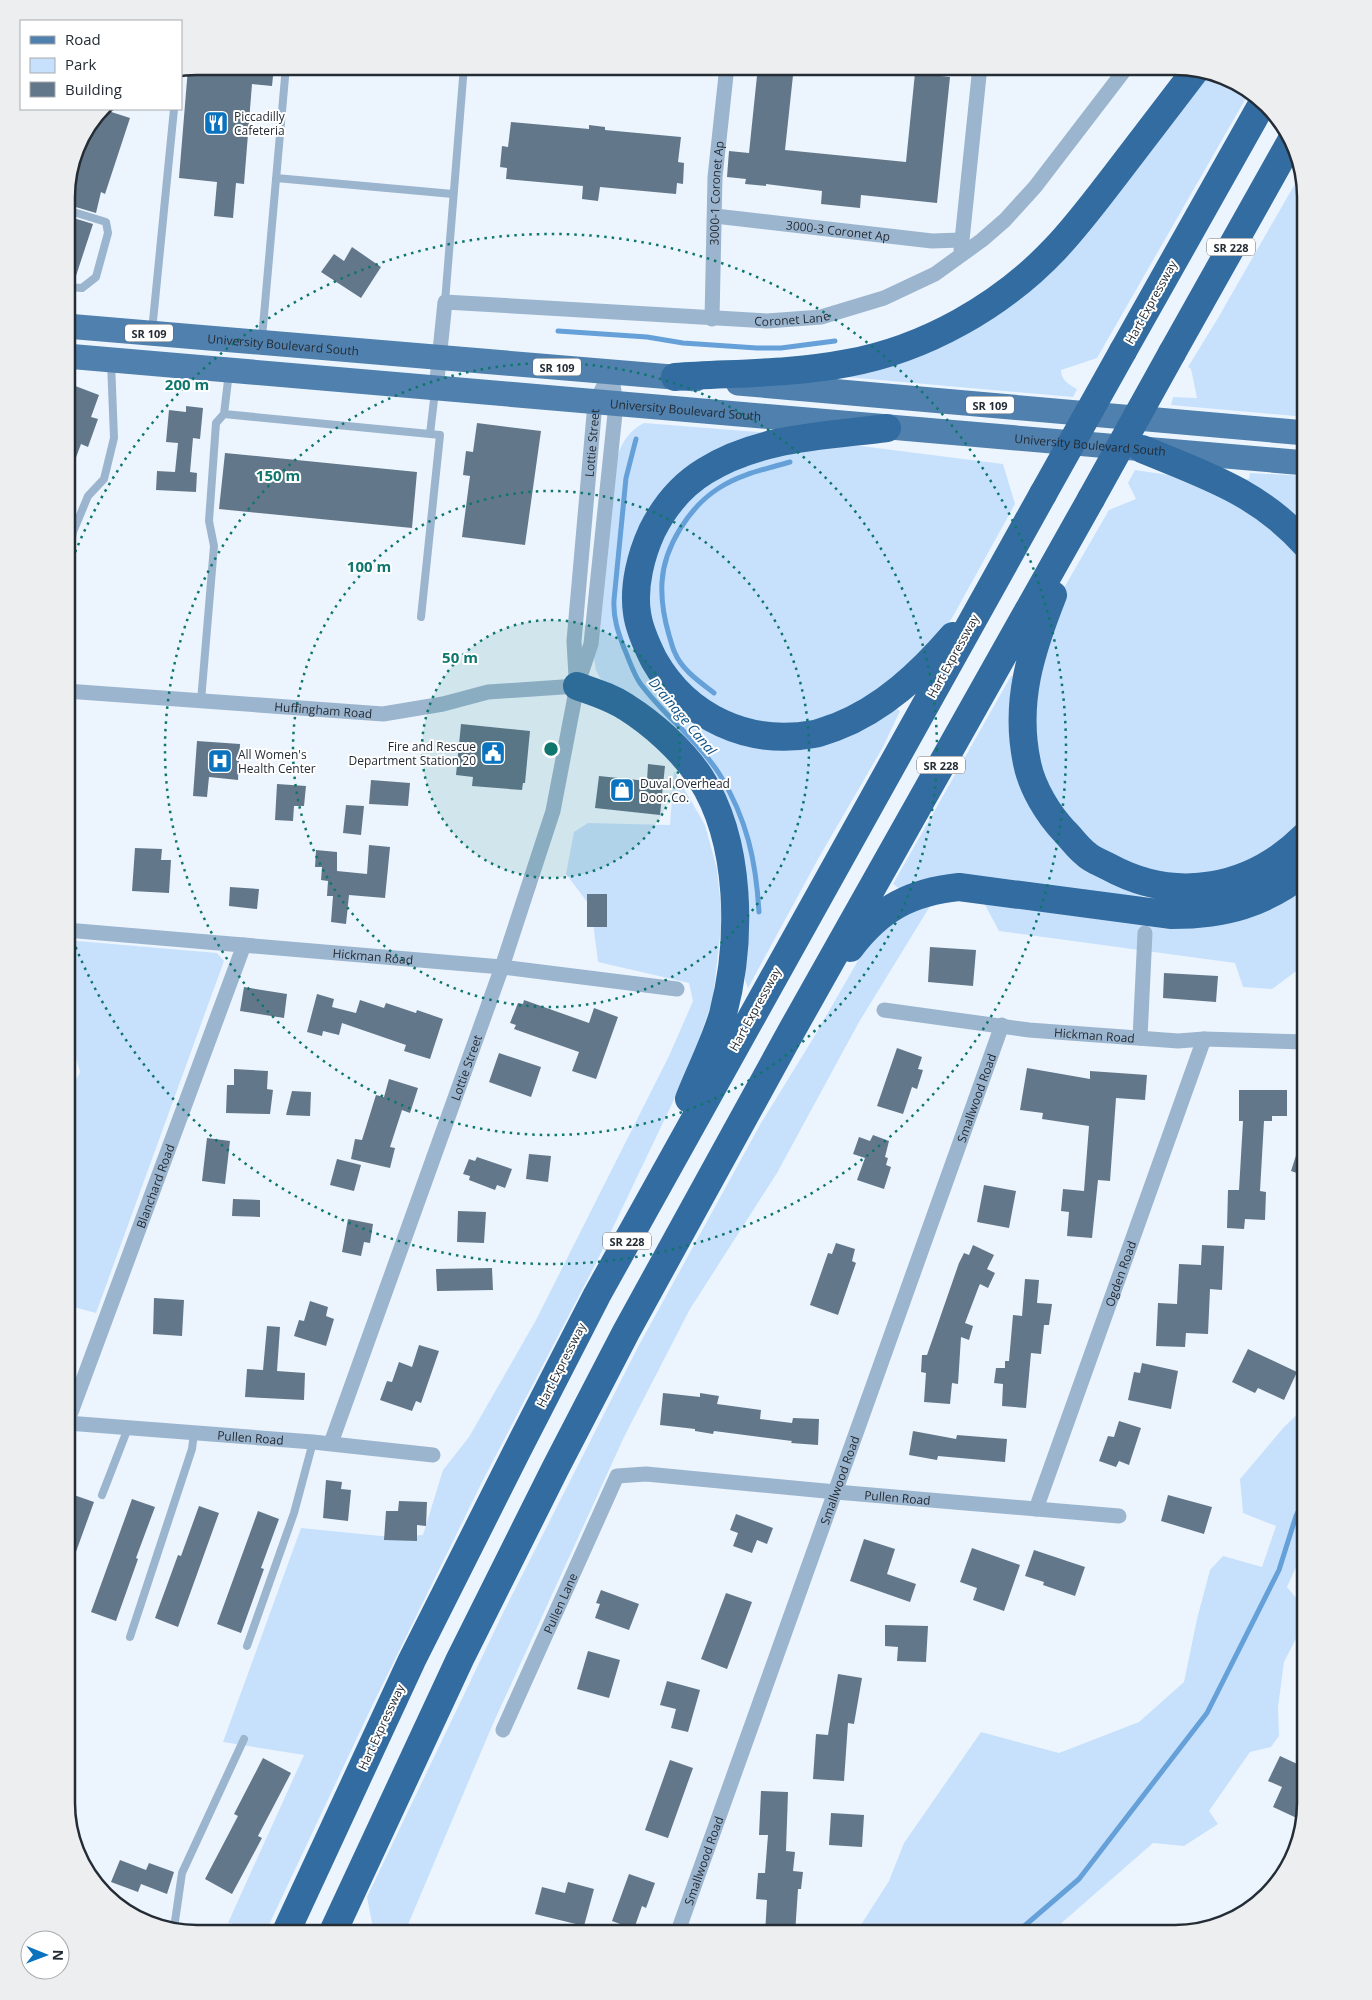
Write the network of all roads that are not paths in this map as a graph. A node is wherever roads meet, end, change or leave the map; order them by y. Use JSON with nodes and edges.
{"nodes":[{"id":1,"x":285,"y":75,"type":"edge"},
{"id":2,"x":463,"y":75,"type":"edge"},
{"id":3,"x":726,"y":75,"type":"edge"},
{"id":4,"x":979,"y":75,"type":"edge"},
{"id":5,"x":1120,"y":75,"type":"edge"},
{"id":6,"x":1191,"y":76,"type":"edge"},
{"id":7,"x":1259,"y":109,"type":"edge"},
{"id":8,"x":174,"y":110,"type":"edge"},
{"id":9,"x":1287,"y":149,"type":"edge"},
{"id":10,"x":276,"y":178,"type":"junction"},
{"id":11,"x":452,"y":194,"type":"junction"},
{"id":12,"x":75,"y":213,"type":"edge"},
{"id":13,"x":716,"y":216,"type":"junction"},
{"id":14,"x":961,"y":240,"type":"junction"},
{"id":15,"x":960,"y":257,"type":"junction"},
{"id":16,"x":75,"y":288,"type":"edge"},
{"id":17,"x":445,"y":302,"type":"junction"},
{"id":18,"x":712,"y":319,"type":"junction"},
{"id":19,"x":75,"y":327,"type":"edge"},
{"id":20,"x":151,"y":333,"type":"junction"},
{"id":21,"x":261,"y":342,"type":"junction"},
{"id":22,"x":75,"y":357,"type":"edge"},
{"id":23,"x":439,"y":358,"type":"junction"},
{"id":24,"x":111,"y":360,"type":"junction"},
{"id":25,"x":229,"y":370,"type":"junction"},
{"id":26,"x":611,"y":372,"type":"junction"},
{"id":27,"x":675,"y":377,"type":"junction"},
{"id":28,"x":436,"y":389,"type":"junction"},
{"id":29,"x":605,"y":404,"type":"junction"},
{"id":30,"x":224,"y":414,"type":"junction"},
{"id":31,"x":887,"y":428,"type":"junction"},
{"id":32,"x":1297,"y":432,"type":"edge"},
{"id":33,"x":430,"y":434,"type":"junction"},
{"id":34,"x":1142,"y":449,"type":"junction"},
{"id":35,"x":1297,"y":462,"type":"edge"},
{"id":36,"x":1091,"y":499,"type":"junction"},
{"id":37,"x":75,"y":527,"type":"edge"},
{"id":38,"x":1297,"y":535,"type":"edge"},
{"id":39,"x":987,"y":597,"type":"junction"},
{"id":40,"x":421,"y":618,"type":"dead end"},
{"id":41,"x":577,"y":686,"type":"junction"},
{"id":42,"x":75,"y":692,"type":"edge"},
{"id":43,"x":201,"y":701,"type":"junction"},
{"id":44,"x":1297,"y":844,"type":"edge"},
{"id":45,"x":1297,"y":877,"type":"edge"},
{"id":46,"x":75,"y":931,"type":"edge"},
{"id":47,"x":1146,"y":933,"type":"dead end"},
{"id":48,"x":244,"y":945,"type":"junction"},
{"id":49,"x":502,"y":967,"type":"junction"},
{"id":50,"x":677,"y":989,"type":"dead end"},
{"id":51,"x":884,"y":1010,"type":"dead end"},
{"id":52,"x":1002,"y":1025,"type":"junction"},
{"id":53,"x":792,"y":1030,"type":"junction"},
{"id":54,"x":1140,"y":1038,"type":"junction"},
{"id":55,"x":1204,"y":1039,"type":"junction"},
{"id":56,"x":1297,"y":1042,"type":"edge"},
{"id":57,"x":641,"y":1216,"type":"junction"},
{"id":58,"x":75,"y":1403,"type":"edge"},
{"id":59,"x":75,"y":1425,"type":"edge"},
{"id":60,"x":128,"y":1428,"type":"junction"},
{"id":61,"x":194,"y":1433,"type":"junction"},
{"id":62,"x":313,"y":1442,"type":"junction"},
{"id":63,"x":331,"y":1443,"type":"junction"},
{"id":64,"x":433,"y":1455,"type":"dead end"},
{"id":65,"x":617,"y":1476,"type":"joint"},
{"id":66,"x":836,"y":1492,"type":"junction"},
{"id":67,"x":102,"y":1495,"type":"dead end"},
{"id":68,"x":1036,"y":1509,"type":"junction"},
{"id":69,"x":1119,"y":1516,"type":"dead end"},
{"id":70,"x":130,"y":1637,"type":"dead end"},
{"id":71,"x":247,"y":1646,"type":"dead end"},
{"id":72,"x":503,"y":1730,"type":"dead end"},
{"id":73,"x":244,"y":1740,"type":"dead end"},
{"id":74,"x":175,"y":1923,"type":"edge"},
{"id":75,"x":289,"y":1925,"type":"edge"},
{"id":76,"x":336,"y":1925,"type":"edge"},
{"id":77,"x":680,"y":1925,"type":"edge"}],
"edges":[{"from":1,"to":10,"type":"lane"},
{"from":2,"to":11,"type":"lane"},
{"from":3,"to":13,"type":"street","name":"3000-1 Coronet Ap"},
{"from":4,"to":14,"type":"street"},
{"from":5,"to":15,"type":"street","name":"Coronet Lane"},
{"from":6,"to":27,"type":"highway"},
{"from":7,"to":39,"type":"highway","name":"Hart Expressway","number":"SR 228","bridge":true},
{"from":8,"to":20,"type":"lane"},
{"from":9,"to":36,"type":"highway","number":"SR 228","bridge":true},
{"from":10,"to":11,"type":"lane"},
{"from":10,"to":21,"type":"lane"},
{"from":11,"to":17,"type":"lane"},
{"from":12,"to":16,"type":"lane"},
{"from":13,"to":14,"type":"street","name":"3000-3 Coronet Ap"},
{"from":13,"to":18,"type":"street","name":"3000-1 Coronet Ap"},
{"from":14,"to":15,"type":"street"},
{"from":15,"to":18,"type":"street","name":"Coronet Lane"},
{"from":17,"to":18,"type":"street","name":"Coronet Lane"},
{"from":17,"to":23,"type":"street"},
{"from":19,"to":20,"type":"main road","name":"University Boulevard South","number":"SR 109"},
{"from":20,"to":21,"type":"main road","name":"University Boulevard South","number":"SR 109"},
{"from":21,"to":23,"type":"main road","name":"University Boulevard South","number":"SR 109"},
{"from":22,"to":24,"type":"main road","name":"University Boulevard South"},
{"from":23,"to":26,"type":"main road","name":"University Boulevard South","number":"SR 109"},
{"from":23,"to":28,"type":"street"},
{"from":24,"to":25,"type":"main road","name":"University Boulevard South"},
{"from":24,"to":37,"type":"lane"},
{"from":25,"to":28,"type":"main road","name":"University Boulevard South"},
{"from":25,"to":30,"type":"lane"},
{"from":26,"to":27,"type":"main road","name":"University Boulevard South","number":"SR 109"},
{"from":26,"to":29,"type":"street","name":"Lottie Street"},
{"from":26,"to":29,"type":"street","name":"Lottie Street"},
{"from":27,"to":32,"type":"main road","name":"University Boulevard South","number":"SR 109"},
{"from":28,"to":29,"type":"main road","name":"University Boulevard South"},
{"from":28,"to":33,"type":"lane"},
{"from":29,"to":31,"type":"main road","name":"University Boulevard South"},
{"from":29,"to":41,"type":"street","name":"Lottie Street"},
{"from":29,"to":41,"type":"street","name":"Lottie Street"},
{"from":30,"to":33,"type":"lane"},
{"from":30,"to":43,"type":"lane"},
{"from":31,"to":34,"type":"main road","name":"University Boulevard South"},
{"from":31,"to":39,"type":"highway"},
{"from":33,"to":40,"type":"lane"},
{"from":34,"to":35,"type":"main road","name":"University Boulevard South"},
{"from":34,"to":38,"type":"highway"},
{"from":36,"to":44,"type":"highway"},
{"from":36,"to":53,"type":"highway","number":"SR 228"},
{"from":39,"to":57,"type":"highway","name":"Hart Expressway","number":"SR 228"},
{"from":41,"to":43,"type":"street","name":"Huffingham Road"},
{"from":41,"to":49,"type":"street","name":"Lottie Street"},
{"from":41,"to":57,"type":"highway"},
{"from":42,"to":43,"type":"street","name":"Huffingham Road"},
{"from":45,"to":53,"type":"highway"},
{"from":46,"to":48,"type":"street","name":"Hickman Road"},
{"from":47,"to":54,"type":"street"},
{"from":48,"to":49,"type":"street","name":"Hickman Road"},
{"from":48,"to":58,"type":"street","name":"Blanchard Road"},
{"from":49,"to":50,"type":"street","name":"Hickman Road"},
{"from":49,"to":63,"type":"street","name":"Lottie Street"},
{"from":51,"to":52,"type":"street","name":"Hickman Road"},
{"from":52,"to":54,"type":"street","name":"Hickman Road"},
{"from":52,"to":66,"type":"street","name":"Smallwood Road"},
{"from":53,"to":76,"type":"highway","number":"SR 228"},
{"from":54,"to":55,"type":"street","name":"Hickman Road"},
{"from":55,"to":56,"type":"street","name":"Hickman Road"},
{"from":55,"to":68,"type":"street","name":"Ogden Road"},
{"from":57,"to":75,"type":"highway","name":"Hart Expressway","number":"SR 228"},
{"from":59,"to":60,"type":"street","name":"Pullen Road"},
{"from":60,"to":61,"type":"street","name":"Pullen Road"},
{"from":60,"to":67,"type":"lane"},
{"from":61,"to":62,"type":"street","name":"Pullen Road"},
{"from":61,"to":70,"type":"lane"},
{"from":62,"to":63,"type":"street","name":"Pullen Road"},
{"from":62,"to":71,"type":"lane"},
{"from":63,"to":64,"type":"street","name":"Pullen Road"},
{"from":65,"to":66,"type":"street","name":"Pullen Road"},
{"from":65,"to":72,"type":"street","name":"Pullen Lane"},
{"from":66,"to":68,"type":"street","name":"Pullen Road"},
{"from":66,"to":77,"type":"street","name":"Smallwood Road"},
{"from":68,"to":69,"type":"street","name":"Pullen Road"},
{"from":73,"to":74,"type":"lane"}]}
